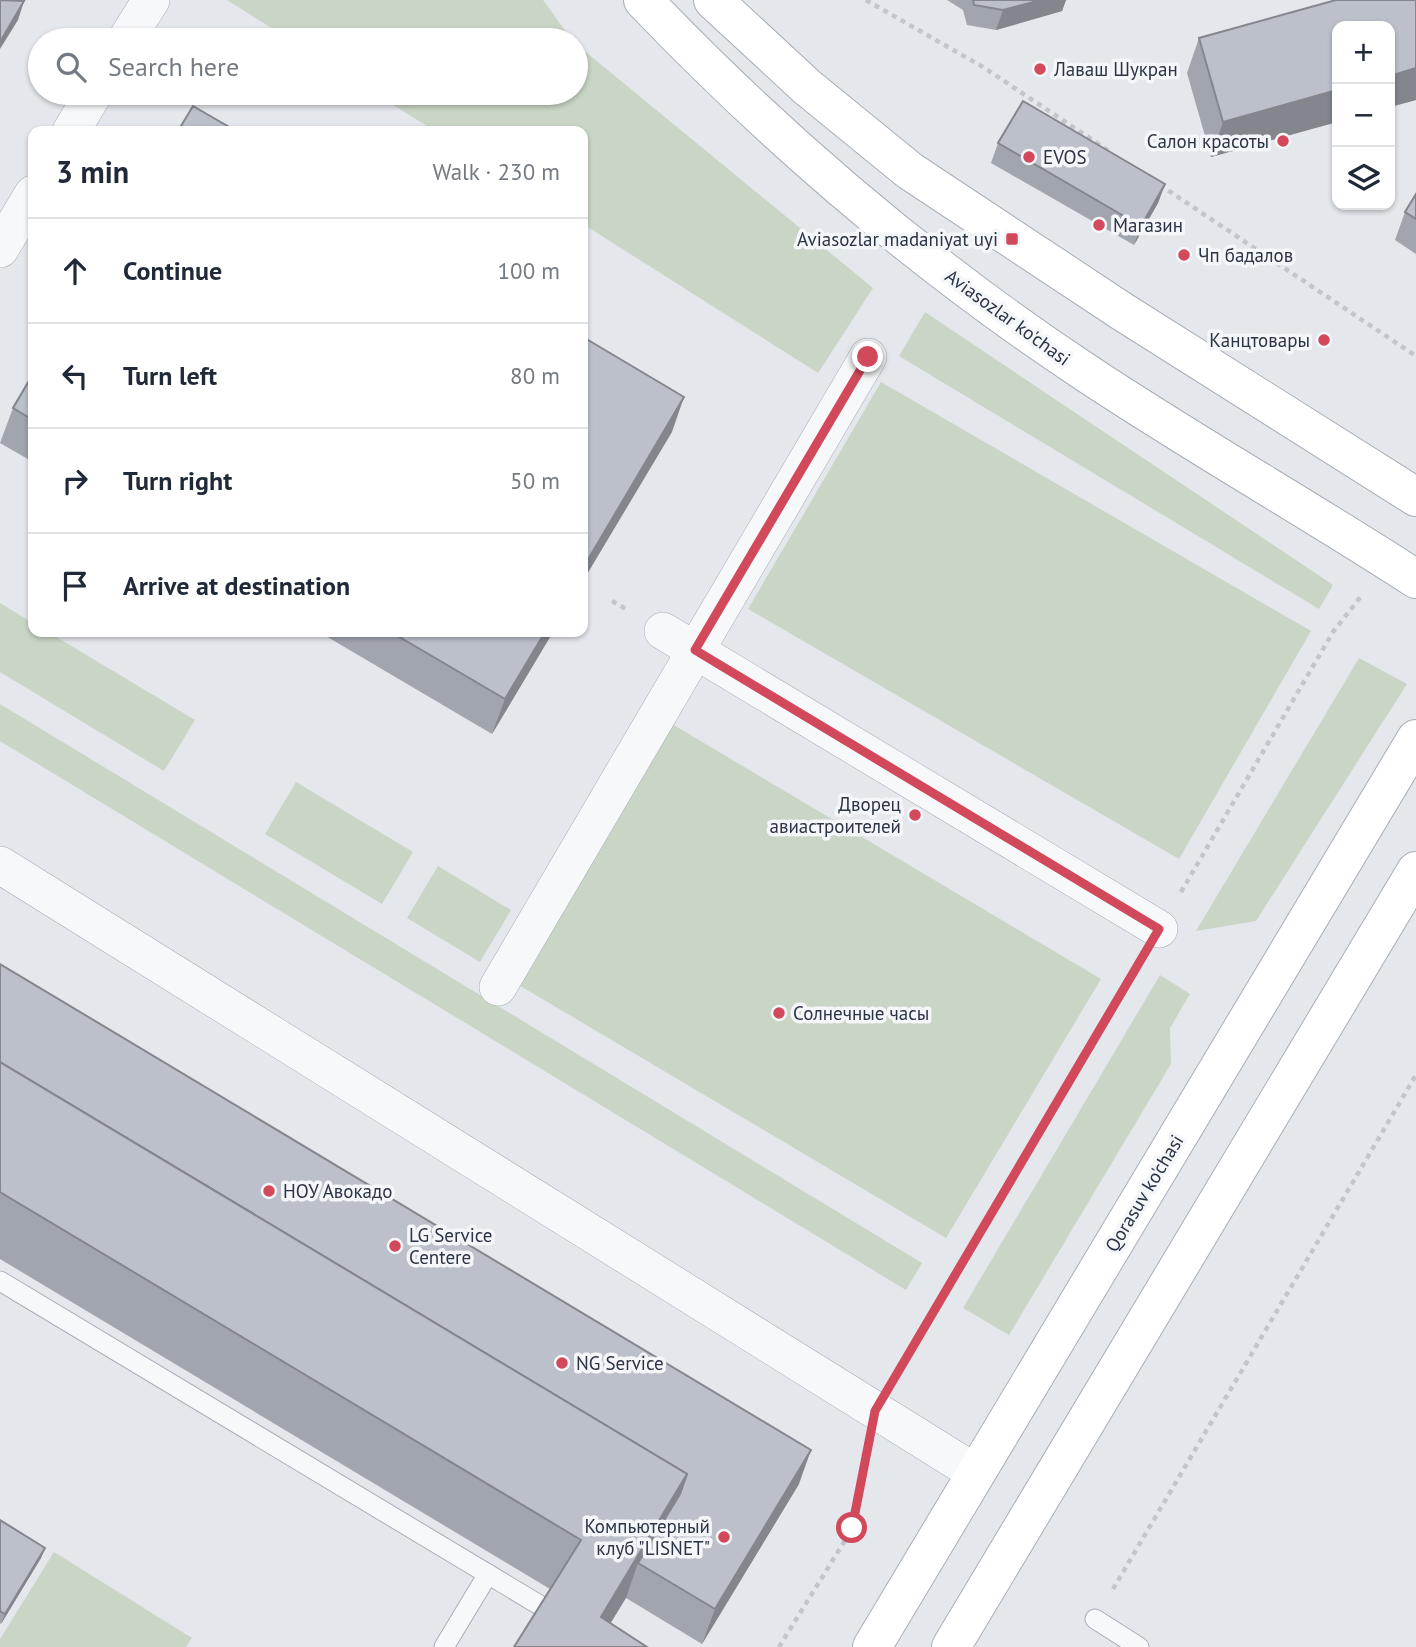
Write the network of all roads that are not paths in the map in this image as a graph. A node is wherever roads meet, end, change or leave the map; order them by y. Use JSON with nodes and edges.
{"nodes":[{"id":1,"x":150,"y":0,"type":"edge"},
{"id":2,"x":643,"y":0,"type":"edge"},
{"id":3,"x":713,"y":0,"type":"edge"},
{"id":4,"x":133,"y":28,"type":"edge"},
{"id":5,"x":87,"y":105,"type":"edge"},
{"id":6,"x":74,"y":126,"type":"edge"},
{"id":7,"x":28,"y":202,"type":"edge"},
{"id":8,"x":0,"y":248,"type":"edge"},
{"id":9,"x":868,"y":357,"type":"dead end"},
{"id":10,"x":1416,"y":497,"type":"edge"},
{"id":11,"x":1402,"y":570,"type":"edge"},
{"id":12,"x":663,"y":631,"type":"dead end"},
{"id":13,"x":695,"y":650,"type":"junction"},
{"id":14,"x":1416,"y":739,"type":"edge"},
{"id":15,"x":0,"y":865,"type":"edge"},
{"id":16,"x":1416,"y":871,"type":"edge"},
{"id":17,"x":1159,"y":929,"type":"road end"},
{"id":18,"x":498,"y":987,"type":"dead end"},
{"id":19,"x":0,"y":1282,"type":"edge"},
{"id":20,"x":976,"y":1473,"type":"junction"},
{"id":21,"x":488,"y":1574,"type":"junction"},
{"id":22,"x":551,"y":1612,"type":"edge"},
{"id":23,"x":1095,"y":1619,"type":"road end"},
{"id":24,"x":444,"y":1647,"type":"edge"},
{"id":25,"x":872,"y":1647,"type":"edge"},
{"id":26,"x":951,"y":1647,"type":"edge"},
{"id":27,"x":1139,"y":1647,"type":"edge"}],
"edges":[{"from":1,"to":4,"type":"street"},
{"from":2,"to":11,"type":"main road","name":"Aviasozlar ko'chasi"},
{"from":3,"to":10,"type":"main road"},
{"from":5,"to":6,"type":"street"},
{"from":7,"to":8,"type":"street"},
{"from":9,"to":13,"type":"street"},
{"from":12,"to":13,"type":"street"},
{"from":13,"to":17,"type":"street"},
{"from":13,"to":18,"type":"street"},
{"from":14,"to":20,"type":"main road","name":"Qorasuv ko'chasi"},
{"from":15,"to":20,"type":"street"},
{"from":16,"to":26,"type":"main road"},
{"from":19,"to":21,"type":"lane"},
{"from":20,"to":25,"type":"main road","name":"Qorasuv ko'chasi"},
{"from":21,"to":22,"type":"lane"},
{"from":21,"to":24,"type":"lane"},
{"from":23,"to":27,"type":"lane"}]}
